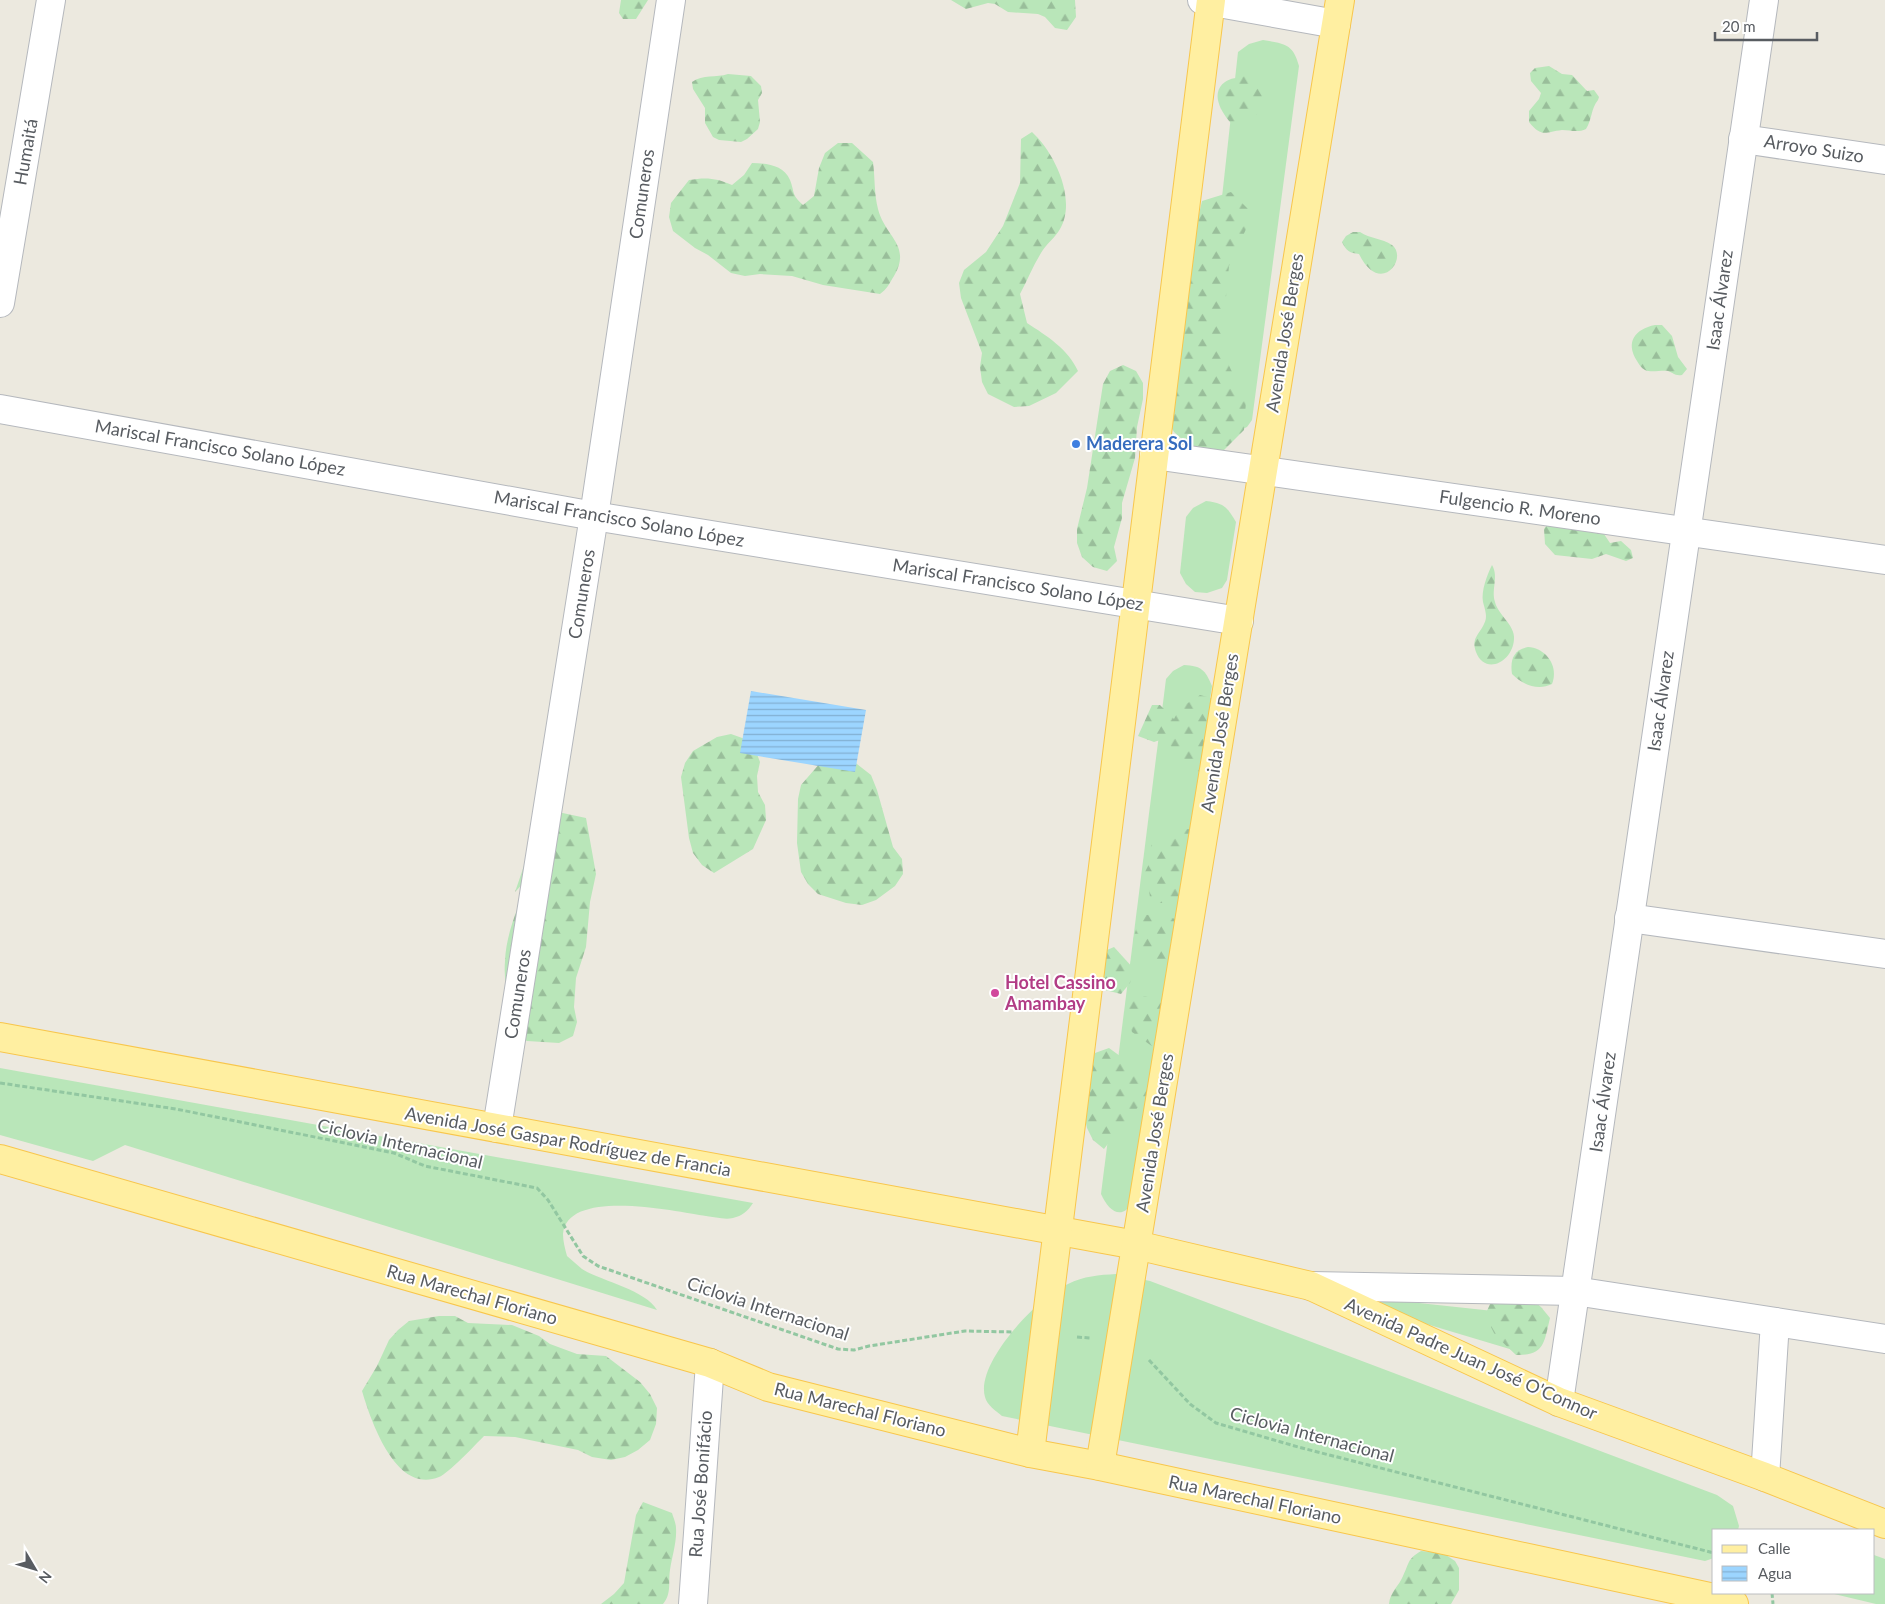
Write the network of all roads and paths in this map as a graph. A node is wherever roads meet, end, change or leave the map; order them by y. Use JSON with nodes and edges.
{"nodes":[{"id":1,"x":52,"y":0,"type":"edge"},
{"id":2,"x":671,"y":0,"type":"edge"},
{"id":3,"x":1764,"y":0,"type":"edge"},
{"id":4,"x":1208,"y":1,"type":"edge"},
{"id":5,"x":1338,"y":12,"type":"edge"},
{"id":6,"x":1743,"y":139,"type":"junction"},
{"id":7,"x":1885,"y":160,"type":"edge"},
{"id":8,"x":0,"y":303,"type":"edge"},
{"id":9,"x":0,"y":409,"type":"edge"},
{"id":10,"x":1154,"y":455,"type":"junction"},
{"id":11,"x":1263,"y":471,"type":"junction"},
{"id":12,"x":594,"y":516,"type":"junction"},
{"id":13,"x":1686,"y":532,"type":"junction"},
{"id":14,"x":1885,"y":560,"type":"edge"},
{"id":15,"x":1136,"y":605,"type":"junction"},
{"id":16,"x":1239,"y":621,"type":"junction"},
{"id":17,"x":1629,"y":918,"type":"junction"},
{"id":18,"x":1885,"y":954,"type":"edge"},
{"id":19,"x":0,"y":1037,"type":"edge"},
{"id":20,"x":0,"y":1082,"type":"edge"},
{"id":21,"x":497,"y":1128,"type":"junction"},
{"id":22,"x":0,"y":1160,"type":"edge"},
{"id":23,"x":1058,"y":1231,"type":"junction"},
{"id":24,"x":1136,"y":1245,"type":"junction"},
{"id":25,"x":1311,"y":1286,"type":"junction"},
{"id":26,"x":1575,"y":1291,"type":"junction"},
{"id":27,"x":1775,"y":1322,"type":"junction"},
{"id":28,"x":1045,"y":1332,"type":"junction"},
{"id":29,"x":1885,"y":1339,"type":"edge"},
{"id":30,"x":1120,"y":1342,"type":"junction"},
{"id":31,"x":710,"y":1363,"type":"junction"},
{"id":32,"x":1558,"y":1402,"type":"junction"},
{"id":33,"x":1030,"y":1453,"type":"junction"},
{"id":34,"x":1100,"y":1466,"type":"junction"},
{"id":35,"x":1765,"y":1477,"type":"junction"},
{"id":36,"x":1885,"y":1524,"type":"edge"},
{"id":37,"x":1712,"y":1552,"type":"edge"},
{"id":38,"x":693,"y":1604,"type":"edge"},
{"id":39,"x":1734,"y":1604,"type":"edge"}],
"edges":[{"from":1,"to":8,"type":"street","name":"Humaitá"},
{"from":2,"to":12,"type":"street","name":"Comuneros"},
{"from":3,"to":6,"type":"street","name":"Isaac Álvarez"},
{"from":4,"to":5,"type":"street"},
{"from":4,"to":10,"type":"main road"},
{"from":5,"to":11,"type":"main road","name":"Avenida José Berges"},
{"from":6,"to":7,"type":"street","name":"Arroyo Suizo"},
{"from":6,"to":13,"type":"street","name":"Isaac Álvarez"},
{"from":9,"to":12,"type":"street","name":"Mariscal Francisco Solano López"},
{"from":10,"to":11,"type":"street","name":"Fulgencio R. Moreno"},
{"from":10,"to":15,"type":"main road"},
{"from":11,"to":13,"type":"street","name":"Fulgencio R. Moreno"},
{"from":11,"to":16,"type":"main road","name":"Avenida José Berges"},
{"from":12,"to":15,"type":"street","name":"Mariscal Francisco Solano López"},
{"from":12,"to":21,"type":"street","name":"Comuneros"},
{"from":13,"to":14,"type":"street","name":"Fulgencio R. Moreno"},
{"from":13,"to":17,"type":"street","name":"Isaac Álvarez"},
{"from":15,"to":16,"type":"street","name":"Mariscal Francisco Solano López"},
{"from":15,"to":23,"type":"main road"},
{"from":16,"to":24,"type":"main road","name":"Avenida José Berges"},
{"from":17,"to":18,"type":"street"},
{"from":17,"to":26,"type":"street","name":"Isaac Álvarez"},
{"from":19,"to":21,"type":"main road","name":"Avenida José Gaspar Rodríguez de Francia"},
{"from":20,"to":28,"type":"path","name":"Ciclovia Internacional"},
{"from":21,"to":23,"type":"main road","name":"Avenida José Gaspar Rodríguez de Francia"},
{"from":22,"to":31,"type":"main road","name":"Rua Marechal Floriano"},
{"from":23,"to":24,"type":"main road","name":"Avenida José Gaspar Rodríguez de Francia"},
{"from":23,"to":28,"type":"main road"},
{"from":24,"to":25,"type":"main road","name":"Avenida Padre Juan José O'Connor"},
{"from":24,"to":30,"type":"main road","name":"Avenida José Berges"},
{"from":25,"to":26,"type":"street"},
{"from":25,"to":32,"type":"main road","name":"Avenida Padre Juan José O'Connor"},
{"from":26,"to":27,"type":"street"},
{"from":26,"to":32,"type":"street","name":"Isaac Álvarez"},
{"from":27,"to":29,"type":"street"},
{"from":27,"to":35,"type":"street"},
{"from":28,"to":30,"type":"path","name":"Ciclovia Internacional"},
{"from":28,"to":33,"type":"main road"},
{"from":30,"to":34,"type":"main road","name":"Avenida José Berges"},
{"from":30,"to":37,"type":"path","name":"Ciclovia Internacional"},
{"from":31,"to":33,"type":"main road","name":"Rua Marechal Floriano"},
{"from":31,"to":38,"type":"street","name":"Rua José Bonifácio"},
{"from":32,"to":35,"type":"main road","name":"Avenida Padre Juan José O'Connor"},
{"from":33,"to":34,"type":"main road","name":"Rua Marechal Floriano"},
{"from":34,"to":39,"type":"main road","name":"Rua Marechal Floriano"},
{"from":35,"to":36,"type":"main road","name":"Avenida Padre Juan José O'Connor"}]}
